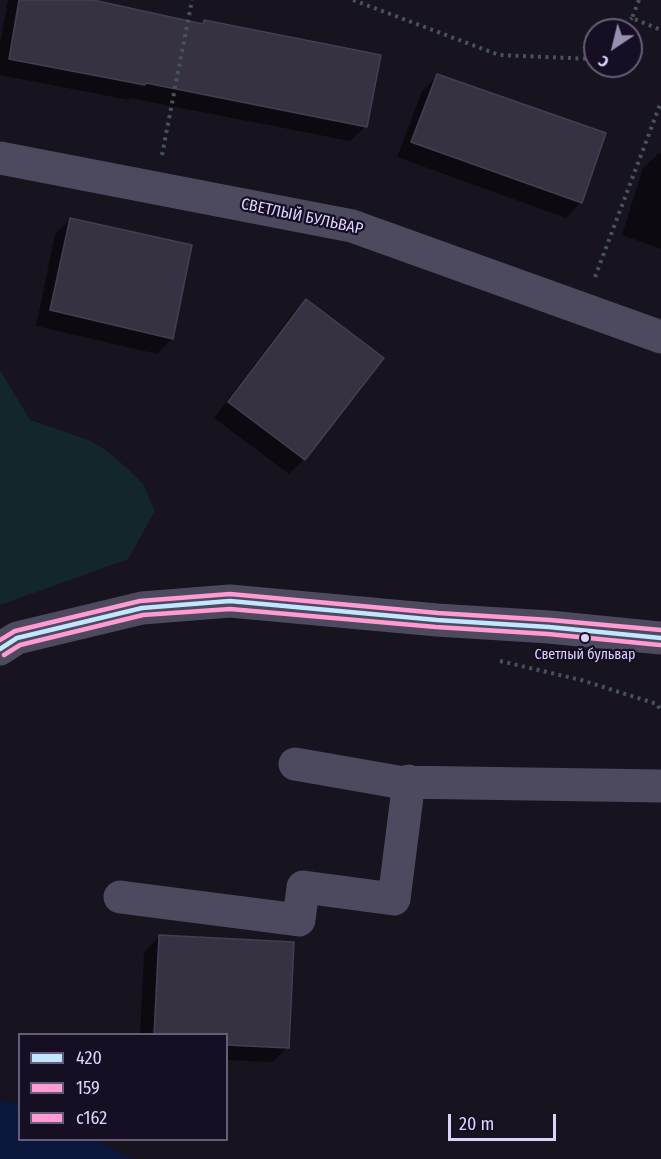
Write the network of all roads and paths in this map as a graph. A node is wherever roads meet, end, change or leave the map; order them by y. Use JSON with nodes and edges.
{"nodes":[{"id":1,"x":192,"y":0,"type":"edge"},
{"id":2,"x":353,"y":0,"type":"edge"},
{"id":3,"x":639,"y":0,"type":"edge"},
{"id":4,"x":632,"y":18,"type":"edge"},
{"id":5,"x":643,"y":23,"type":"edge"},
{"id":6,"x":661,"y":30,"type":"edge"},
{"id":7,"x":583,"y":59,"type":"edge"},
{"id":8,"x":661,"y":102,"type":"edge"},
{"id":9,"x":0,"y":158,"type":"edge"},
{"id":10,"x":155,"y":187,"type":"junction"},
{"id":11,"x":583,"y":309,"type":"junction"},
{"id":12,"x":661,"y":337,"type":"edge"},
{"id":13,"x":661,"y":638,"type":"edge"},
{"id":14,"x":0,"y":649,"type":"edge"},
{"id":15,"x":496,"y":660,"type":"dead end"},
{"id":16,"x":659,"y":705,"type":"edge"},
{"id":17,"x":661,"y":711,"type":"edge"},
{"id":18,"x":295,"y":764,"type":"dead end"},
{"id":19,"x":409,"y":781,"type":"junction"},
{"id":20,"x":661,"y":786,"type":"edge"},
{"id":21,"x":120,"y":897,"type":"dead end"}],
"edges":[{"from":1,"to":10,"type":"path"},
{"from":2,"to":7,"type":"path"},
{"from":3,"to":4,"type":"path"},
{"from":5,"to":6,"type":"path"},
{"from":8,"to":11,"type":"path"},
{"from":9,"to":10,"type":"street","name":"СВЕТЛЫЙ БУЛЬВАР"},
{"from":10,"to":11,"type":"street","name":"СВЕТЛЫЙ БУЛЬВАР"},
{"from":11,"to":12,"type":"street","name":"СВЕТЛЫЙ БУЛЬВАР"},
{"from":13,"to":14,"type":"street"},
{"from":15,"to":16,"type":"path"},
{"from":16,"to":17,"type":"path"},
{"from":18,"to":19,"type":"street"},
{"from":19,"to":20,"type":"street"},
{"from":19,"to":21,"type":"street"}]}
